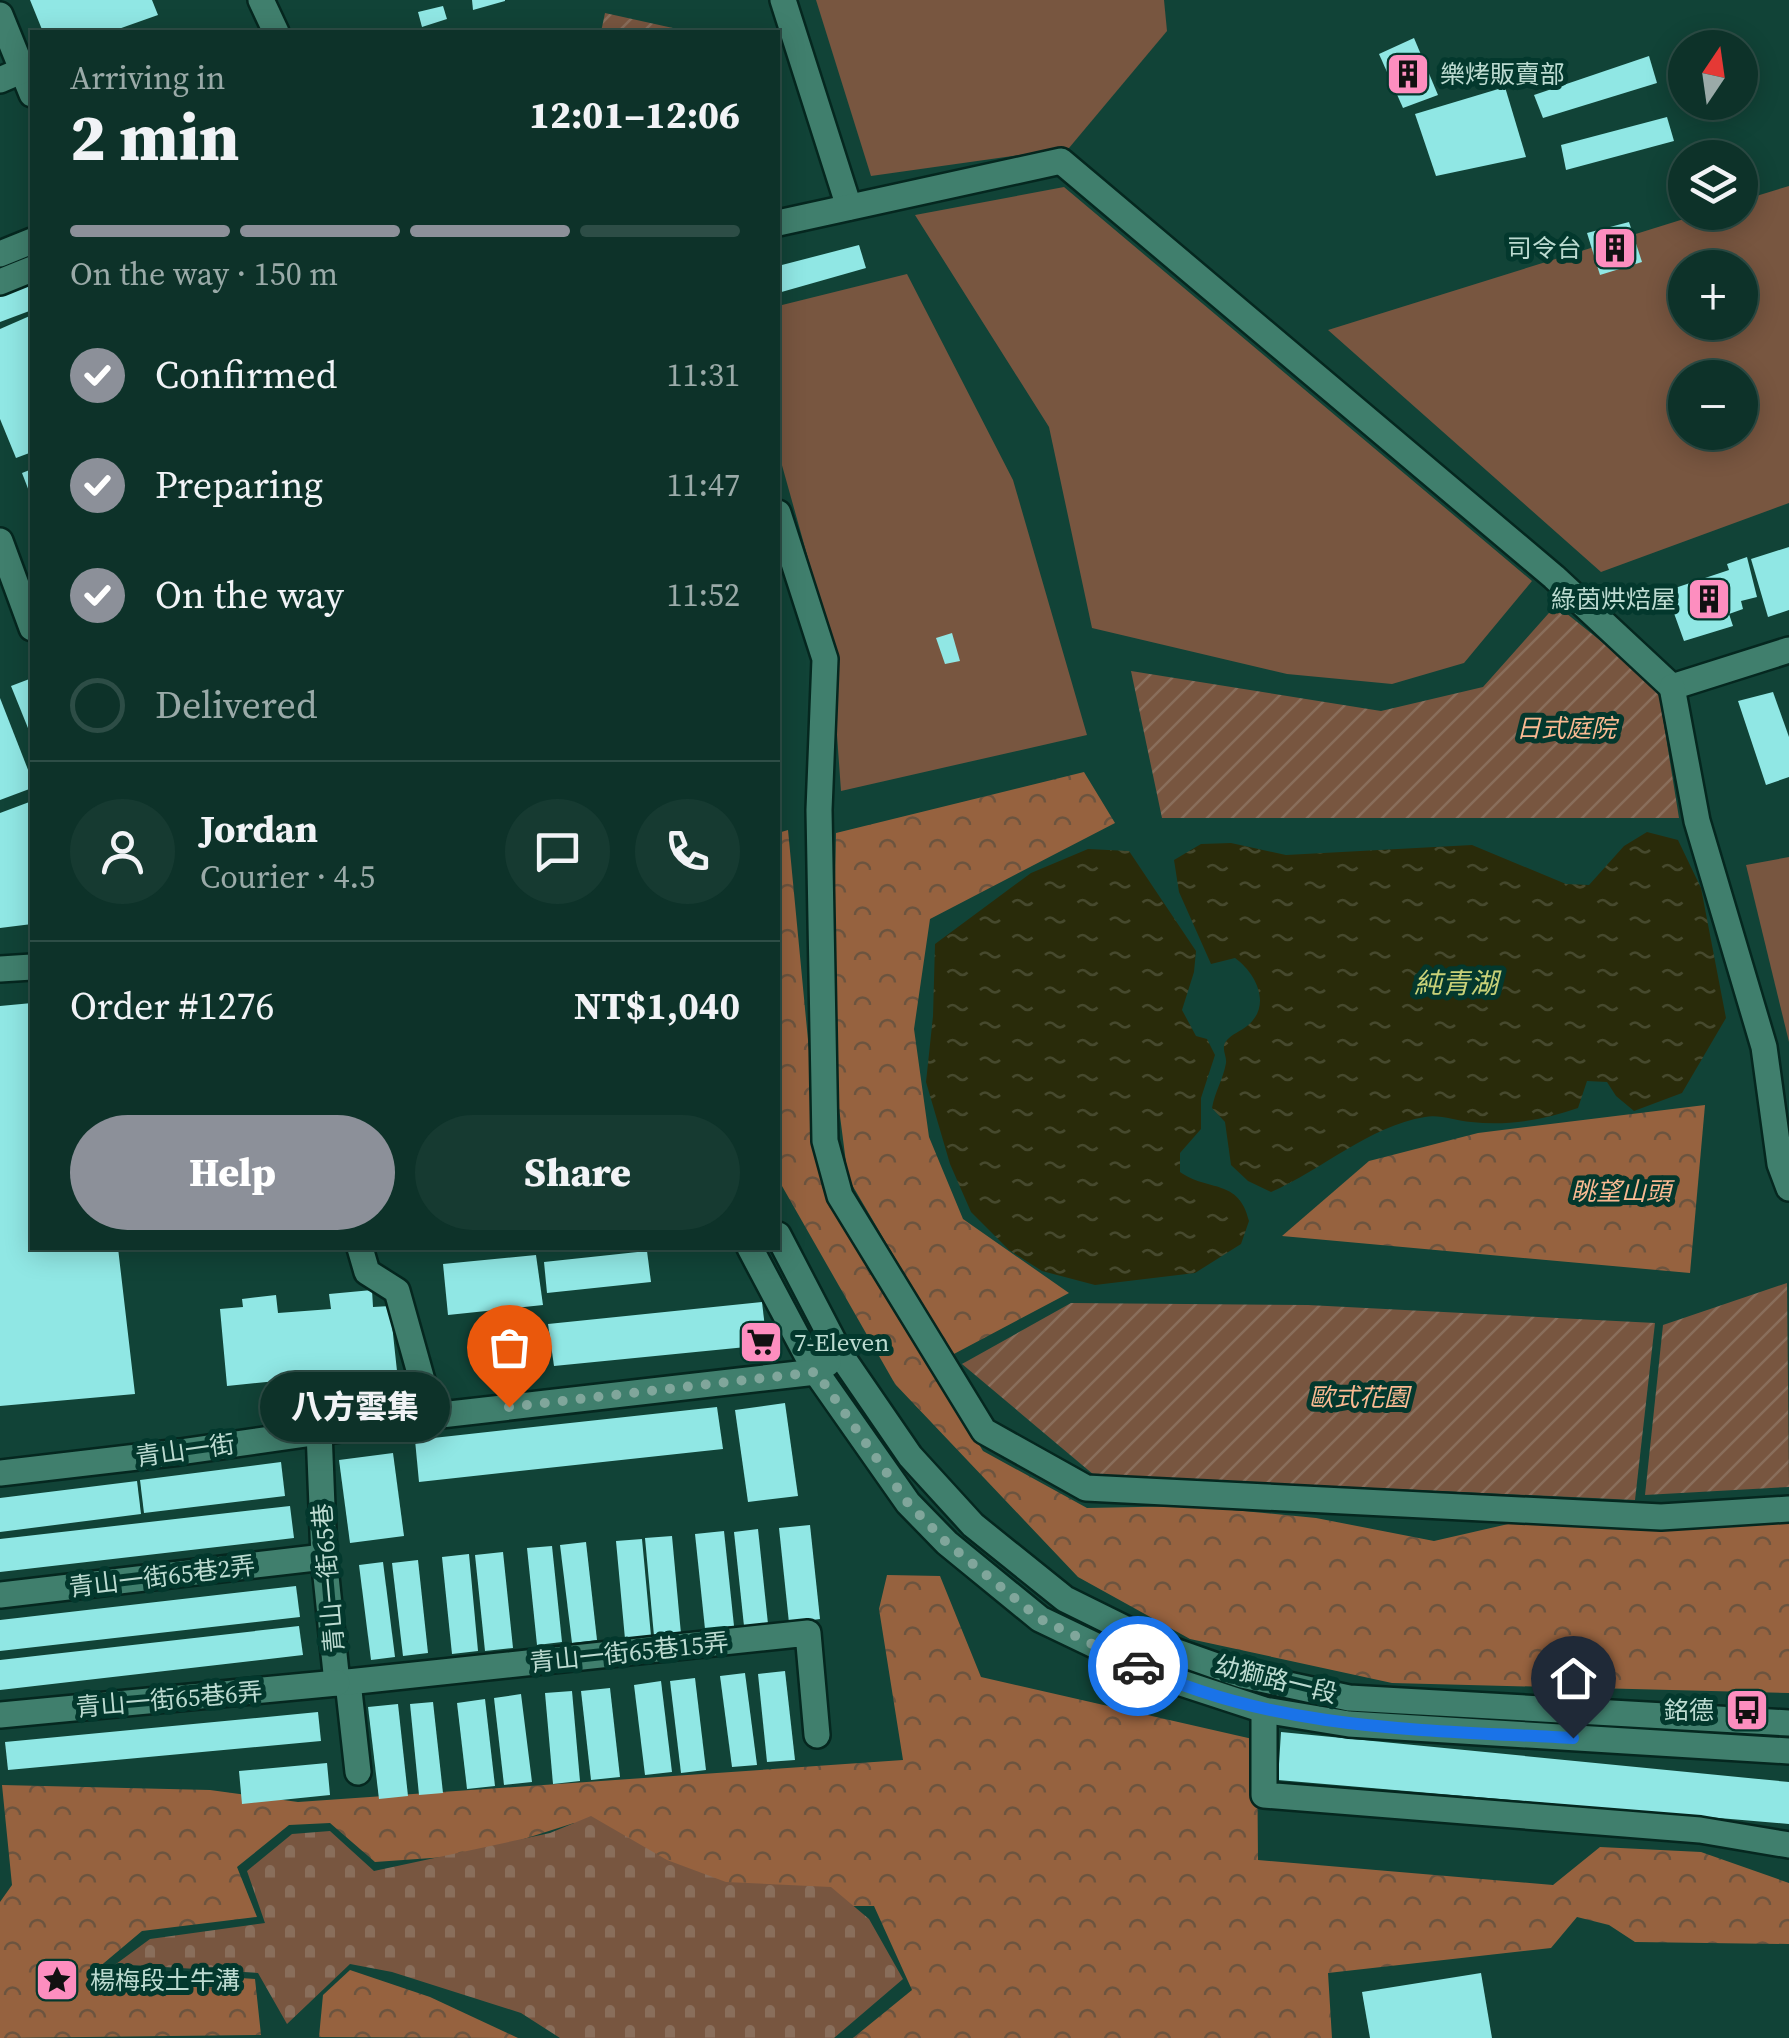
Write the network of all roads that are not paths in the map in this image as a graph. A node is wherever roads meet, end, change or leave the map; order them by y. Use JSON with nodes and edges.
{"nodes":[{"id":1,"x":262,"y":0,"type":"edge"},
{"id":2,"x":783,"y":0,"type":"edge"},
{"id":3,"x":0,"y":15,"type":"edge"},
{"id":4,"x":275,"y":30,"type":"edge"},
{"id":5,"x":19,"y":81,"type":"edge"},
{"id":6,"x":849,"y":207,"type":"junction"},
{"id":7,"x":780,"y":223,"type":"edge"},
{"id":8,"x":30,"y":241,"type":"edge"},
{"id":9,"x":0,"y":254,"type":"edge"},
{"id":10,"x":30,"y":270,"type":"edge"},
{"id":11,"x":0,"y":282,"type":"edge"},
{"id":12,"x":780,"y":519,"type":"edge"},
{"id":13,"x":0,"y":541,"type":"edge"},
{"id":14,"x":30,"y":623,"type":"edge"},
{"id":15,"x":1789,"y":650,"type":"edge"},
{"id":16,"x":1672,"y":687,"type":"junction"},
{"id":17,"x":30,"y":967,"type":"edge"},
{"id":18,"x":0,"y":968,"type":"edge"},
{"id":19,"x":1789,"y":1188,"type":"edge"},
{"id":20,"x":780,"y":1239,"type":"edge"},
{"id":21,"x":361,"y":1250,"type":"edge"},
{"id":22,"x":751,"y":1250,"type":"edge"},
{"id":23,"x":840,"y":1354,"type":"junction"},
{"id":24,"x":816,"y":1372,"type":"junction"},
{"id":25,"x":432,"y":1416,"type":"junction"},
{"id":26,"x":319,"y":1431,"type":"junction"},
{"id":27,"x":0,"y":1473,"type":"edge"},
{"id":28,"x":1789,"y":1509,"type":"edge"},
{"id":29,"x":324,"y":1557,"type":"junction"},
{"id":30,"x":0,"y":1595,"type":"edge"},
{"id":31,"x":343,"y":1682,"type":"junction"},
{"id":32,"x":1264,"y":1710,"type":"junction"},
{"id":33,"x":0,"y":1715,"type":"edge"},
{"id":34,"x":1789,"y":1723,"type":"edge"},
{"id":35,"x":816,"y":1735,"type":"dead end"},
{"id":36,"x":1789,"y":1750,"type":"edge"},
{"id":37,"x":358,"y":1772,"type":"dead end"},
{"id":38,"x":1789,"y":1845,"type":"edge"}],
"edges":[{"from":1,"to":4,"type":"street"},
{"from":2,"to":6,"type":"street"},
{"from":3,"to":5,"type":"street"},
{"from":6,"to":7,"type":"street"},
{"from":6,"to":16,"type":"street"},
{"from":8,"to":9,"type":"street"},
{"from":10,"to":11,"type":"street"},
{"from":12,"to":28,"type":"street"},
{"from":13,"to":14,"type":"street"},
{"from":15,"to":16,"type":"street"},
{"from":16,"to":19,"type":"street"},
{"from":17,"to":18,"type":"street"},
{"from":20,"to":23,"type":"street","name":"幼獅路一段"},
{"from":21,"to":25,"type":"street"},
{"from":22,"to":24,"type":"street","name":"幼獅路一段"},
{"from":23,"to":24,"type":"street"},
{"from":23,"to":34,"type":"street","name":"幼獅路一段"},
{"from":24,"to":25,"type":"street","name":"青山一街"},
{"from":24,"to":32,"type":"street","name":"幼獅路一段"},
{"from":25,"to":26,"type":"street","name":"青山一街"},
{"from":26,"to":27,"type":"street","name":"青山一街"},
{"from":26,"to":29,"type":"street","name":"青山一街65巷"},
{"from":29,"to":30,"type":"street","name":"青山一街65巷2弄"},
{"from":29,"to":31,"type":"street","name":"青山一街65巷"},
{"from":31,"to":33,"type":"street","name":"青山一街65巷6弄"},
{"from":31,"to":35,"type":"street","name":"青山一街65巷15弄"},
{"from":31,"to":37,"type":"street","name":"青山一街65巷"},
{"from":32,"to":36,"type":"street","name":"幼獅路一段"},
{"from":32,"to":38,"type":"street"}]}
